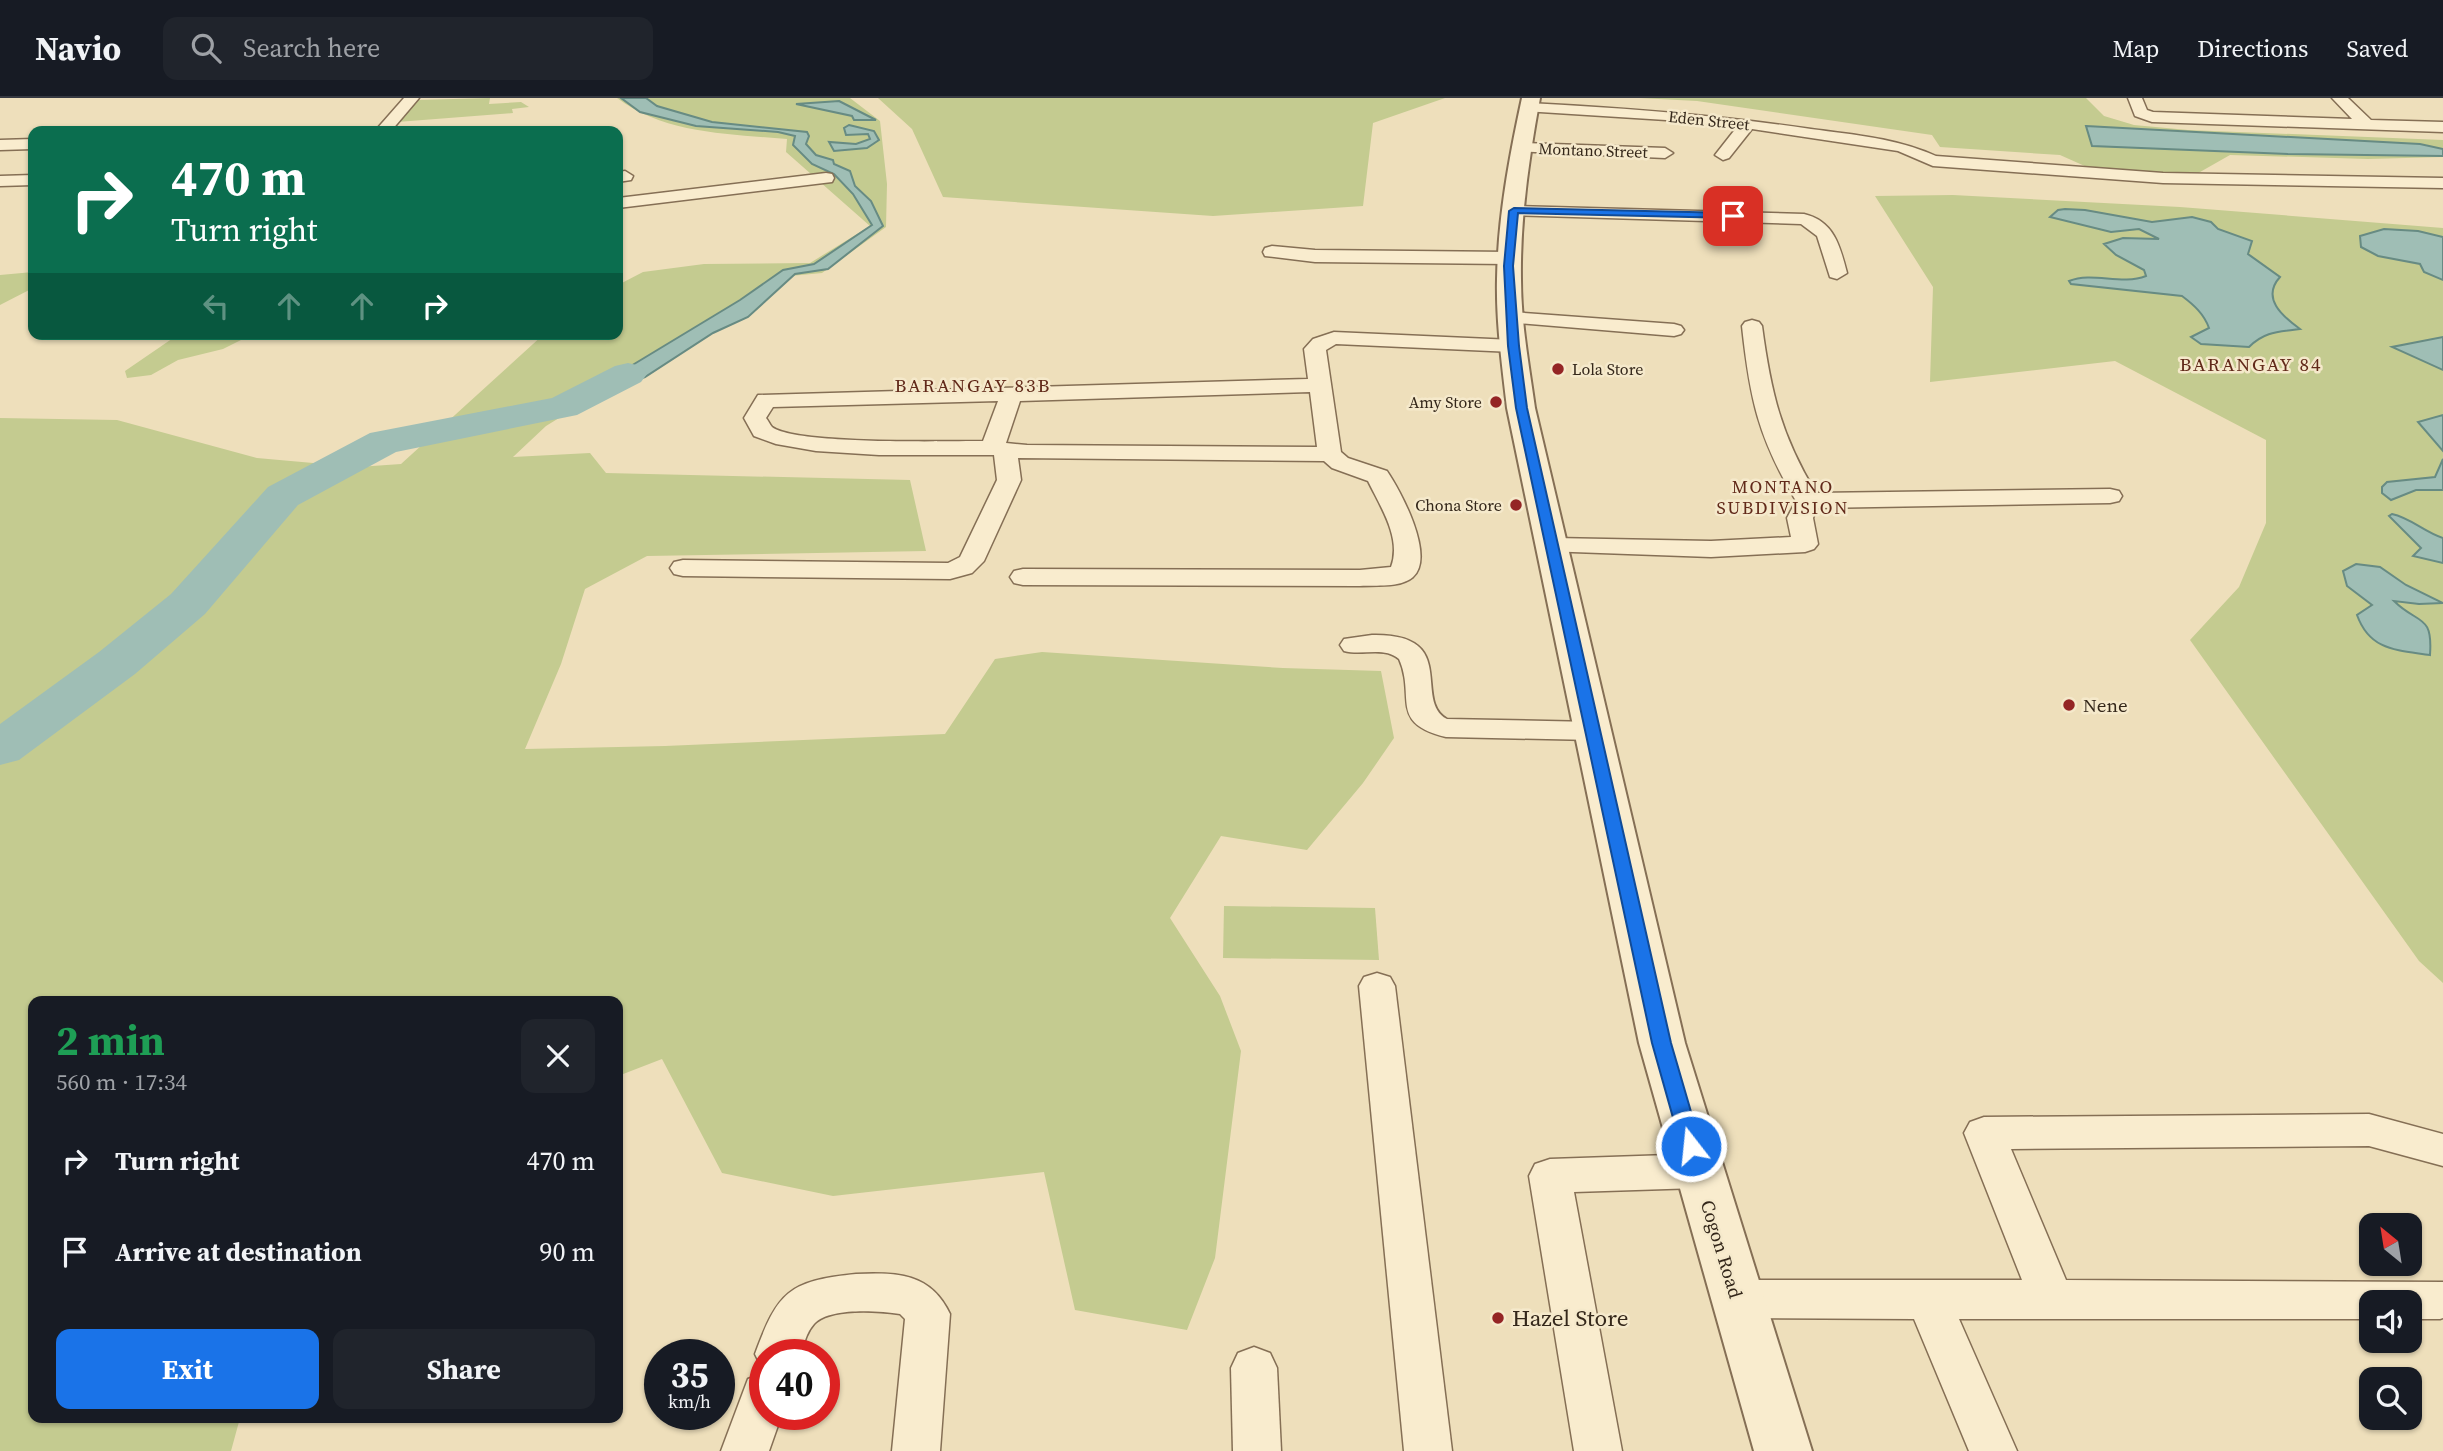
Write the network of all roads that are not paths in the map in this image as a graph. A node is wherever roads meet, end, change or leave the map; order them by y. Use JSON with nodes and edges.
{"nodes":[{"id":1,"x":412,"y":98,"type":"edge"},
{"id":2,"x":2135,"y":98,"type":"edge"},
{"id":3,"x":2342,"y":101,"type":"edge"},
{"id":4,"x":1530,"y":103,"type":"edge"},
{"id":5,"x":2370,"y":105,"type":"dead end"},
{"id":6,"x":2274,"y":106,"type":"dead end"},
{"id":7,"x":2288,"y":123,"type":"junction"},
{"id":8,"x":1748,"y":124,"type":"junction"},
{"id":9,"x":387,"y":126,"type":"edge"},
{"id":10,"x":2368,"y":126,"type":"junction"},
{"id":11,"x":2443,"y":127,"type":"edge"},
{"id":12,"x":28,"y":144,"type":"edge"},
{"id":13,"x":0,"y":145,"type":"edge"},
{"id":14,"x":1522,"y":148,"type":"junction"},
{"id":15,"x":1665,"y":153,"type":"dead end"},
{"id":16,"x":1723,"y":155,"type":"dead end"},
{"id":17,"x":826,"y":178,"type":"dead end"},
{"id":18,"x":28,"y":180,"type":"edge"},
{"id":19,"x":0,"y":181,"type":"edge"},
{"id":20,"x":2443,"y":183,"type":"edge"},
{"id":21,"x":623,"y":202,"type":"edge"},
{"id":22,"x":1514,"y":211,"type":"junction"},
{"id":23,"x":1272,"y":252,"type":"dead end"},
{"id":24,"x":1509,"y":258,"type":"junction"},
{"id":25,"x":1837,"y":273,"type":"dead end"},
{"id":26,"x":1752,"y":326,"type":"dead end"},
{"id":27,"x":1674,"y":330,"type":"dead end"},
{"id":28,"x":1513,"y":332,"type":"junction"},
{"id":29,"x":1321,"y":385,"type":"junction"},
{"id":30,"x":1011,"y":395,"type":"junction"},
{"id":31,"x":998,"y":450,"type":"junction"},
{"id":32,"x":1330,"y":454,"type":"junction"},
{"id":33,"x":2110,"y":496,"type":"dead end"},
{"id":34,"x":1808,"y":501,"type":"junction"},
{"id":35,"x":1554,"y":545,"type":"junction"},
{"id":36,"x":683,"y":568,"type":"dead end"},
{"id":37,"x":1023,"y":578,"type":"dead end"},
{"id":38,"x":1354,"y":645,"type":"dead end"},
{"id":39,"x":1593,"y":731,"type":"junction"},
{"id":40,"x":1377,"y":986,"type":"dead end"},
{"id":41,"x":2443,"y":1150,"type":"edge"},
{"id":42,"x":1698,"y":1171,"type":"junction"},
{"id":43,"x":1928,"y":1298,"type":"junction"},
{"id":44,"x":2051,"y":1298,"type":"junction"},
{"id":45,"x":1737,"y":1299,"type":"junction"},
{"id":46,"x":2440,"y":1300,"type":"dead end"},
{"id":47,"x":783,"y":1339,"type":"edge"},
{"id":48,"x":1254,"y":1368,"type":"dead end"},
{"id":49,"x":752,"y":1430,"type":"edge"},
{"id":50,"x":745,"y":1451,"type":"edge"},
{"id":51,"x":916,"y":1451,"type":"edge"},
{"id":52,"x":1257,"y":1451,"type":"edge"},
{"id":53,"x":1428,"y":1451,"type":"edge"},
{"id":54,"x":1598,"y":1451,"type":"edge"},
{"id":55,"x":1783,"y":1451,"type":"edge"},
{"id":56,"x":1993,"y":1451,"type":"edge"}],
"edges":[{"from":1,"to":9,"type":"street"},
{"from":2,"to":7,"type":"street"},
{"from":3,"to":5,"type":"street"},
{"from":3,"to":10,"type":"street"},
{"from":4,"to":8,"type":"street","name":"Eden Street"},
{"from":4,"to":14,"type":"street","name":"Cogon Road"},
{"from":6,"to":7,"type":"street"},
{"from":7,"to":10,"type":"street"},
{"from":8,"to":16,"type":"street"},
{"from":8,"to":20,"type":"street","name":"Eden Street"},
{"from":10,"to":11,"type":"street"},
{"from":12,"to":13,"type":"street"},
{"from":14,"to":15,"type":"street","name":"Montano Street"},
{"from":14,"to":22,"type":"street","name":"Cogon Road"},
{"from":17,"to":21,"type":"street"},
{"from":18,"to":19,"type":"street"},
{"from":22,"to":24,"type":"street","name":"Cogon Road"},
{"from":22,"to":25,"type":"street"},
{"from":23,"to":24,"type":"street"},
{"from":24,"to":28,"type":"street","name":"Cogon Road"},
{"from":26,"to":34,"type":"street"},
{"from":27,"to":28,"type":"street"},
{"from":28,"to":29,"type":"street"},
{"from":28,"to":35,"type":"street","name":"Cogon Road"},
{"from":29,"to":30,"type":"street"},
{"from":29,"to":32,"type":"street"},
{"from":30,"to":31,"type":"street"},
{"from":30,"to":31,"type":"street"},
{"from":31,"to":32,"type":"street"},
{"from":31,"to":36,"type":"street"},
{"from":32,"to":37,"type":"street"},
{"from":33,"to":34,"type":"street"},
{"from":34,"to":35,"type":"street"},
{"from":35,"to":39,"type":"street","name":"Cogon Road"},
{"from":38,"to":39,"type":"street"},
{"from":39,"to":42,"type":"street","name":"Cogon Road"},
{"from":40,"to":53,"type":"street"},
{"from":41,"to":44,"type":"street"},
{"from":42,"to":45,"type":"street","name":"Cogon Road"},
{"from":42,"to":54,"type":"street"},
{"from":43,"to":44,"type":"street"},
{"from":43,"to":45,"type":"street"},
{"from":43,"to":56,"type":"street"},
{"from":44,"to":46,"type":"street"},
{"from":45,"to":55,"type":"street","name":"Cogon Road"},
{"from":47,"to":51,"type":"street"},
{"from":48,"to":52,"type":"street"},
{"from":49,"to":50,"type":"street"}]}
